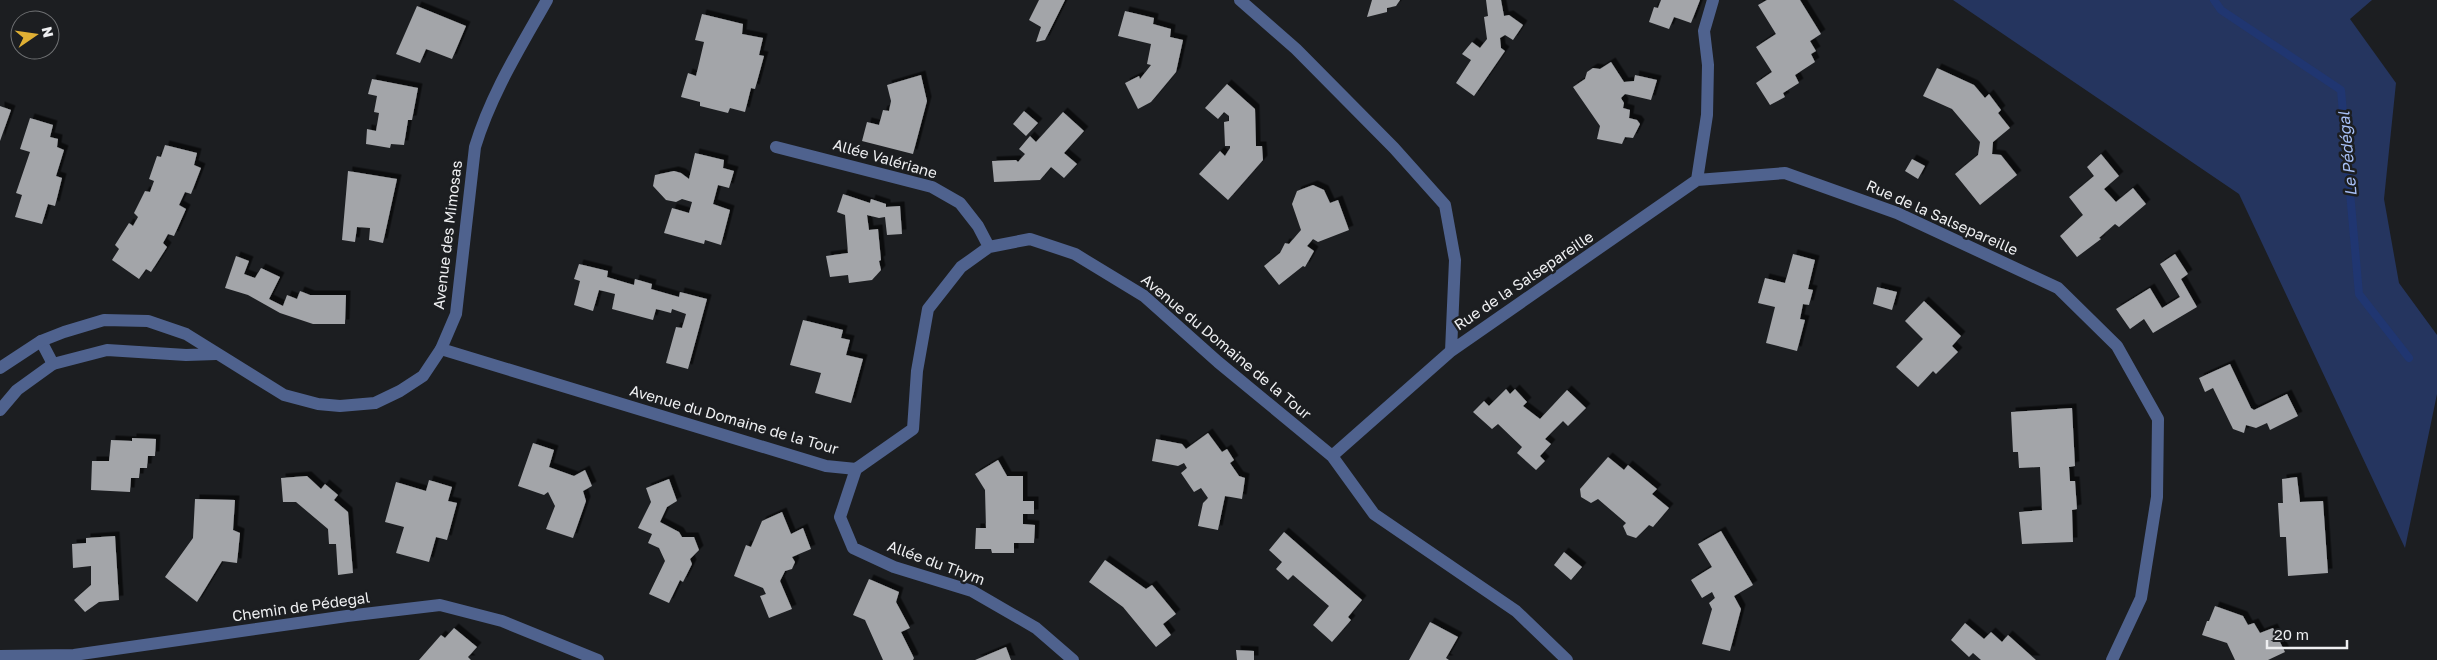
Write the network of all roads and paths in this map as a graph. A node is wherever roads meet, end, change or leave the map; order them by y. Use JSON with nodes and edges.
{"nodes":[{"id":1,"x":547,"y":0,"type":"edge"},
{"id":2,"x":1240,"y":0,"type":"edge"},
{"id":3,"x":1712,"y":0,"type":"edge"},
{"id":4,"x":776,"y":147,"type":"dead end"},
{"id":5,"x":1697,"y":180,"type":"junction"},
{"id":6,"x":989,"y":247,"type":"junction"},
{"id":7,"x":41,"y":341,"type":"junction"},
{"id":8,"x":441,"y":350,"type":"junction"},
{"id":9,"x":1451,"y":351,"type":"junction"},
{"id":10,"x":216,"y":354,"type":"junction"},
{"id":11,"x":52,"y":364,"type":"junction"},
{"id":12,"x":0,"y":368,"type":"edge"},
{"id":13,"x":0,"y":410,"type":"edge"},
{"id":14,"x":1332,"y":456,"type":"junction"},
{"id":15,"x":856,"y":469,"type":"junction"},
{"id":16,"x":574,"y":655,"type":"edge"},
{"id":17,"x":0,"y":656,"type":"edge"},
{"id":18,"x":598,"y":660,"type":"edge"},
{"id":19,"x":1073,"y":660,"type":"edge"},
{"id":20,"x":1567,"y":660,"type":"edge"},
{"id":21,"x":2112,"y":660,"type":"edge"}],
"edges":[{"from":1,"to":8,"type":"street","name":"Avenue des Mimosas"},
{"from":2,"to":9,"type":"street","name":"Rue de la Salsepareille"},
{"from":3,"to":5,"type":"street"},
{"from":4,"to":6,"type":"street","name":"Allée Valériane"},
{"from":5,"to":9,"type":"street","name":"Rue de la Salsepareille"},
{"from":5,"to":21,"type":"street","name":"Rue de la Salsepareille"},
{"from":6,"to":14,"type":"street","name":"Avenue du Domaine de la Tour"},
{"from":6,"to":15,"type":"street","name":"Avenue du Domaine de la Tour"},
{"from":7,"to":10,"type":"street","name":"Avenue des Mimosas"},
{"from":7,"to":11,"type":"street"},
{"from":7,"to":12,"type":"street","name":"Avenue des Mimosas"},
{"from":8,"to":10,"type":"street","name":"Avenue des Mimosas"},
{"from":8,"to":15,"type":"street","name":"Avenue du Domaine de la Tour"},
{"from":9,"to":14,"type":"street","name":"Rue de la Salsepareille"},
{"from":10,"to":11,"type":"street"},
{"from":11,"to":13,"type":"street"},
{"from":14,"to":20,"type":"street","name":"Avenue du Domaine de la Tour"},
{"from":15,"to":19,"type":"street","name":"Allée du Thym"},
{"from":16,"to":17,"type":"street","name":"Chemin de Pédegal"},
{"from":16,"to":18,"type":"street","name":"Chemin de Pédegal"}]}
